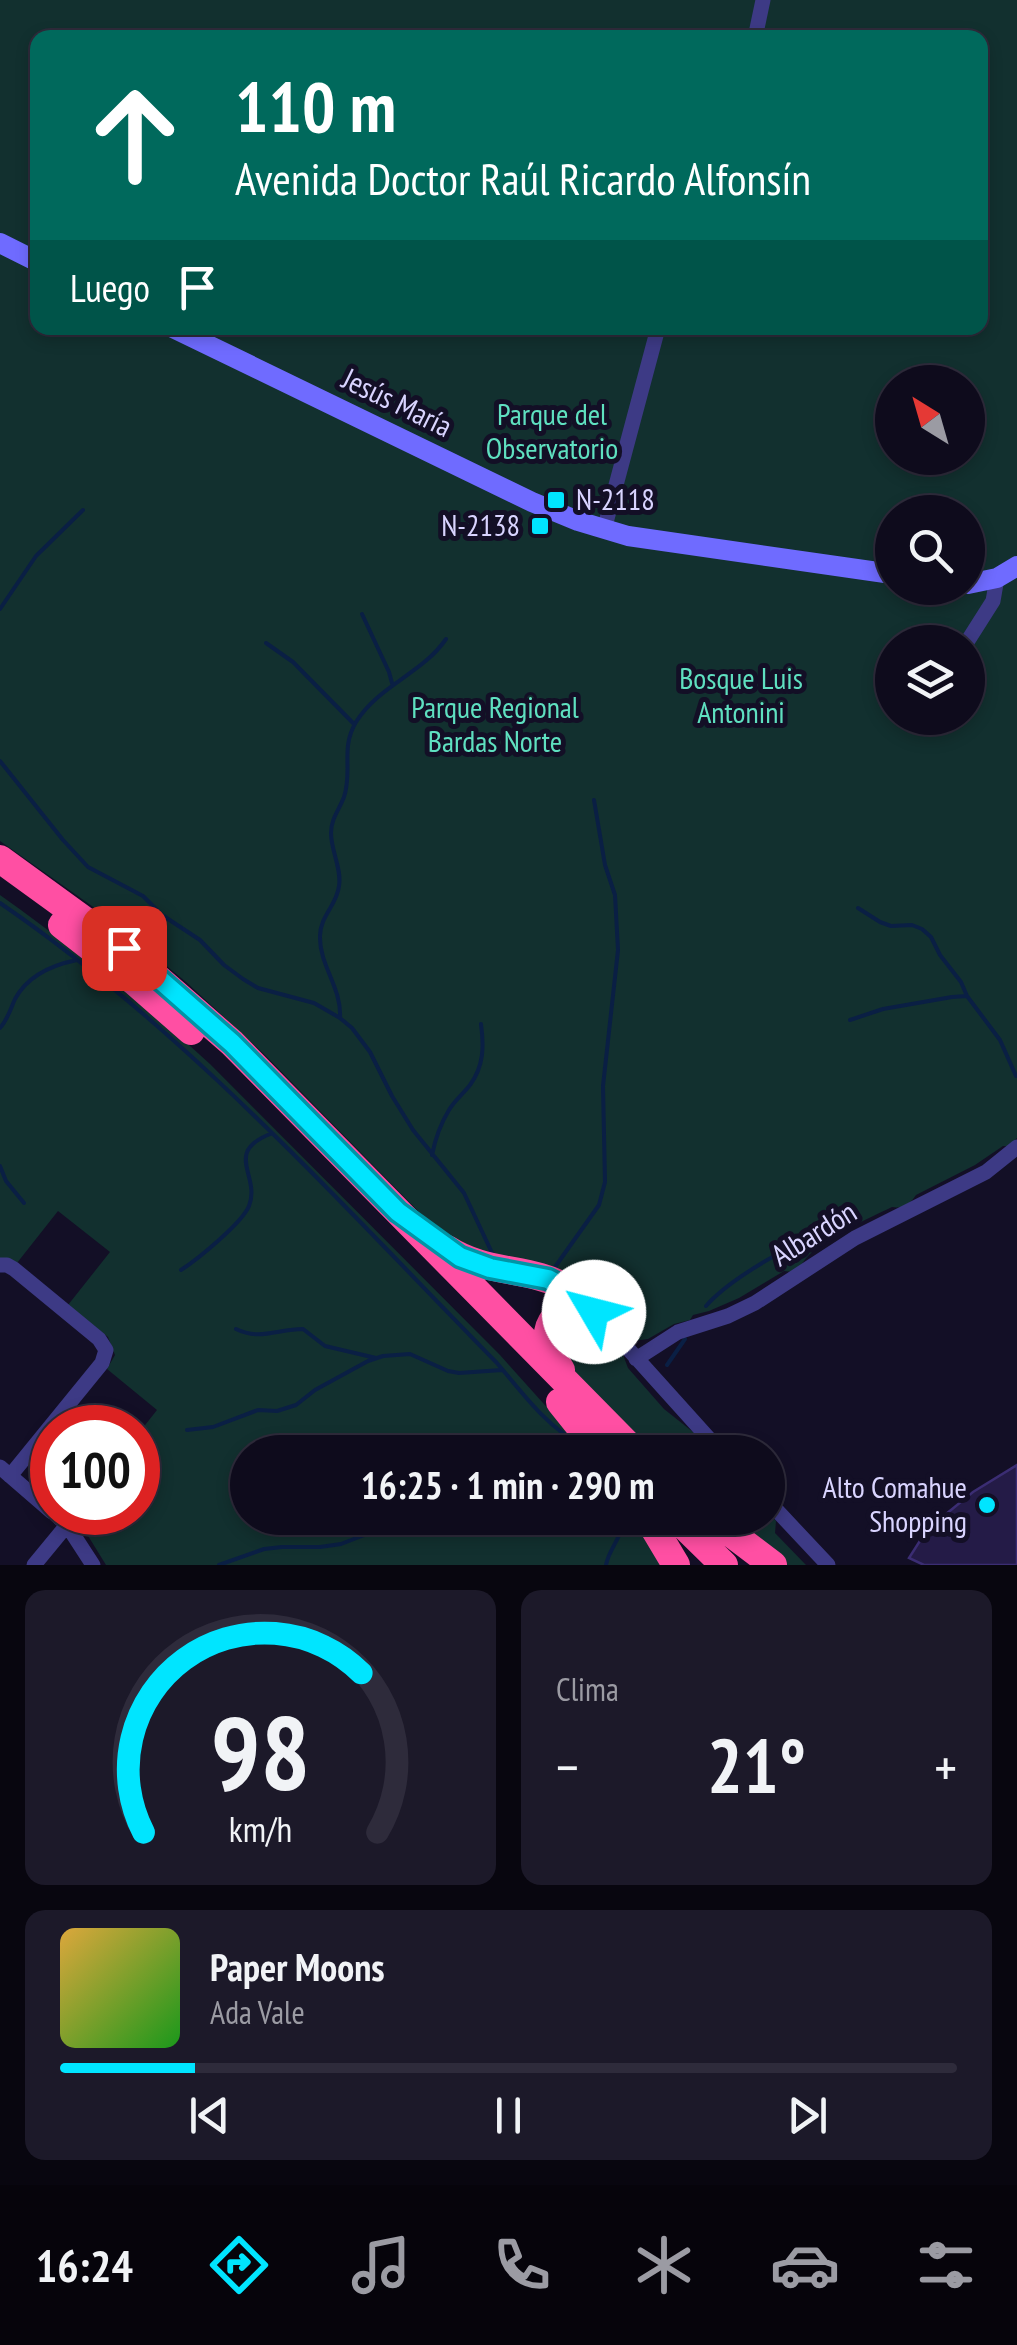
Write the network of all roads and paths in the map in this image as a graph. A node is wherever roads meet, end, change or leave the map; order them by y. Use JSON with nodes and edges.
{"nodes":[{"id":1,"x":763,"y":0,"type":"edge"},
{"id":2,"x":757,"y":30,"type":"edge"},
{"id":3,"x":0,"y":244,"type":"edge"},
{"id":4,"x":30,"y":258,"type":"edge"},
{"id":5,"x":187,"y":335,"type":"edge"},
{"id":6,"x":656,"y":335,"type":"edge"},
{"id":7,"x":604,"y":530,"type":"junction"},
{"id":8,"x":1017,"y":566,"type":"edge"},
{"id":9,"x":875,"y":572,"type":"edge"},
{"id":10,"x":997,"y":578,"type":"junction"},
{"id":11,"x":985,"y":580,"type":"edge"},
{"id":12,"x":977,"y":625,"type":"edge"},
{"id":13,"x":0,"y":859,"type":"edge"},
{"id":14,"x":0,"y":881,"type":"edge"},
{"id":15,"x":1017,"y":1146,"type":"edge"},
{"id":16,"x":398,"y":1212,"type":"junction"},
{"id":17,"x":2,"y":1265,"type":"edge"},
{"id":18,"x":604,"y":1322,"type":"junction"},
{"id":19,"x":636,"y":1359,"type":"junction"},
{"id":20,"x":570,"y":1400,"type":"junction"},
{"id":21,"x":590,"y":1435,"type":"edge"},
{"id":22,"x":598,"y":1435,"type":"edge"},
{"id":23,"x":614,"y":1435,"type":"edge"},
{"id":24,"x":705,"y":1435,"type":"edge"},
{"id":25,"x":5,"y":1471,"type":"edge"},
{"id":26,"x":30,"y":1492,"type":"edge"},
{"id":27,"x":785,"y":1519,"type":"edge"},
{"id":28,"x":59,"y":1535,"type":"edge"},
{"id":29,"x":74,"y":1535,"type":"edge"},
{"id":30,"x":658,"y":1535,"type":"edge"},
{"id":31,"x":693,"y":1535,"type":"edge"},
{"id":32,"x":716,"y":1535,"type":"edge"},
{"id":33,"x":733,"y":1535,"type":"edge"},
{"id":34,"x":34,"y":1565,"type":"edge"},
{"id":35,"x":93,"y":1565,"type":"edge"},
{"id":36,"x":676,"y":1565,"type":"edge"},
{"id":37,"x":724,"y":1565,"type":"edge"},
{"id":38,"x":746,"y":1565,"type":"edge"},
{"id":39,"x":773,"y":1565,"type":"edge"},
{"id":40,"x":828,"y":1565,"type":"edge"}],
"edges":[{"from":1,"to":2,"type":"street"},
{"from":3,"to":4,"type":"main road"},
{"from":5,"to":7,"type":"main road","name":"Jesús María"},
{"from":6,"to":7,"type":"street"},
{"from":7,"to":9,"type":"main road","name":"Jesús María"},
{"from":8,"to":10,"type":"main road"},
{"from":10,"to":11,"type":"main road"},
{"from":10,"to":12,"type":"street"},
{"from":13,"to":16,"type":"highway"},
{"from":14,"to":20,"type":"highway"},
{"from":15,"to":19,"type":"street","name":"Albardón"},
{"from":16,"to":18,"type":"highway"},
{"from":16,"to":20,"type":"highway"},
{"from":17,"to":25,"type":"street"},
{"from":18,"to":19,"type":"street"},
{"from":18,"to":20,"type":"highway"},
{"from":19,"to":24,"type":"street"},
{"from":20,"to":21,"type":"highway"},
{"from":20,"to":22,"type":"highway"},
{"from":20,"to":23,"type":"highway"},
{"from":25,"to":26,"type":"street"},
{"from":27,"to":40,"type":"street"},
{"from":28,"to":34,"type":"street"},
{"from":29,"to":35,"type":"street"},
{"from":30,"to":36,"type":"highway"},
{"from":31,"to":37,"type":"highway"},
{"from":32,"to":38,"type":"highway"},
{"from":33,"to":39,"type":"highway"}]}
